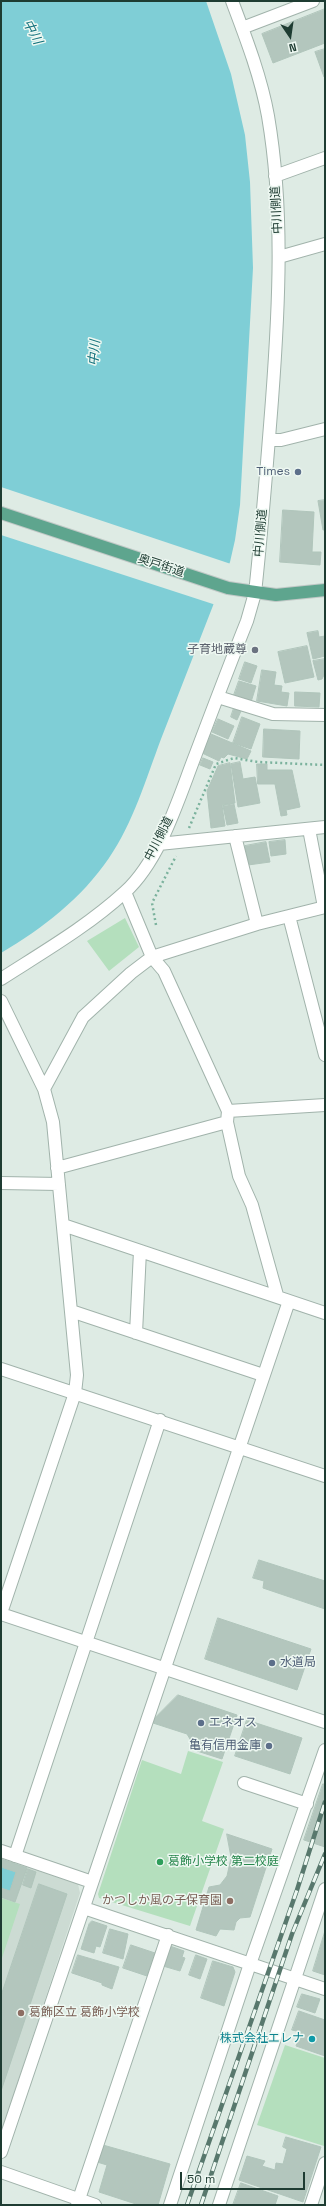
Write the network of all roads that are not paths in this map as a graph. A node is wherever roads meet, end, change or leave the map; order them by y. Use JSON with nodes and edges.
{"nodes":[{"id":1,"x":232,"y":1,"type":"edge"},
{"id":2,"x":313,"y":1,"type":"edge"},
{"id":3,"x":242,"y":28,"type":"junction"},
{"id":4,"x":325,"y":158,"type":"edge"},
{"id":5,"x":275,"y":176,"type":"junction"},
{"id":6,"x":325,"y":244,"type":"edge"},
{"id":7,"x":279,"y":257,"type":"junction"},
{"id":8,"x":325,"y":429,"type":"edge"},
{"id":9,"x":269,"y":440,"type":"junction"},
{"id":10,"x":1,"y":513,"type":"edge"},
{"id":11,"x":325,"y":590,"type":"edge"},
{"id":12,"x":255,"y":592,"type":"junction"},
{"id":13,"x":218,"y":697,"type":"junction"},
{"id":14,"x":325,"y":715,"type":"edge"},
{"id":15,"x":325,"y":827,"type":"edge"},
{"id":16,"x":309,"y":829,"type":"junction"},
{"id":17,"x":235,"y":836,"type":"junction"},
{"id":18,"x":159,"y":844,"type":"junction"},
{"id":19,"x":125,"y":892,"type":"junction"},
{"id":20,"x":324,"y":907,"type":"edge"},
{"id":21,"x":289,"y":916,"type":"junction"},
{"id":22,"x":257,"y":924,"type":"junction"},
{"id":23,"x":152,"y":957,"type":"junction"},
{"id":24,"x":1,"y":979,"type":"edge"},
{"id":25,"x":1,"y":1001,"type":"edge"},
{"id":26,"x":325,"y":1055,"type":"edge"},
{"id":27,"x":44,"y":1090,"type":"junction"},
{"id":28,"x":325,"y":1105,"type":"edge"},
{"id":29,"x":228,"y":1117,"type":"junction"},
{"id":30,"x":57,"y":1168,"type":"junction"},
{"id":31,"x":1,"y":1183,"type":"edge"},
{"id":32,"x":59,"y":1184,"type":"junction"},
{"id":33,"x":63,"y":1225,"type":"junction"},
{"id":34,"x":140,"y":1251,"type":"junction"},
{"id":35,"x":277,"y":1295,"type":"junction"},
{"id":36,"x":289,"y":1301,"type":"junction"},
{"id":37,"x":70,"y":1311,"type":"junction"},
{"id":38,"x":325,"y":1313,"type":"edge"},
{"id":39,"x":136,"y":1332,"type":"junction"},
{"id":40,"x":1,"y":1369,"type":"edge"},
{"id":41,"x":263,"y":1375,"type":"junction"},
{"id":42,"x":75,"y":1392,"type":"junction"},
{"id":43,"x":160,"y":1420,"type":"junction"},
{"id":44,"x":240,"y":1447,"type":"junction"},
{"id":45,"x":325,"y":1476,"type":"edge"},
{"id":46,"x":1,"y":1614,"type":"edge"},
{"id":47,"x":86,"y":1642,"type":"junction"},
{"id":48,"x":164,"y":1668,"type":"junction"},
{"id":49,"x":325,"y":1722,"type":"edge"},
{"id":50,"x":325,"y":1750,"type":"edge"},
{"id":51,"x":244,"y":1783,"type":"dead end"},
{"id":52,"x":307,"y":1804,"type":"junction"},
{"id":53,"x":1,"y":1851,"type":"edge"},
{"id":54,"x":15,"y":1856,"type":"junction"},
{"id":55,"x":92,"y":1882,"type":"junction"},
{"id":56,"x":325,"y":1889,"type":"edge"},
{"id":57,"x":84,"y":1908,"type":"junction"},
{"id":58,"x":168,"y":1935,"type":"junction"},
{"id":59,"x":250,"y":1964,"type":"junction"},
{"id":60,"x":295,"y":1979,"type":"junction"},
{"id":61,"x":325,"y":1989,"type":"edge"},
{"id":62,"x":1,"y":2152,"type":"edge"},
{"id":63,"x":325,"y":2163,"type":"edge"},
{"id":64,"x":1,"y":2172,"type":"edge"},
{"id":65,"x":78,"y":2202,"type":"edge"},
{"id":66,"x":96,"y":2205,"type":"edge"},
{"id":67,"x":170,"y":2205,"type":"edge"},
{"id":68,"x":219,"y":2205,"type":"edge"},
{"id":69,"x":311,"y":2205,"type":"edge"}],
"edges":[{"from":1,"to":3,"type":"street","name":"中川側道"},
{"from":2,"to":3,"type":"street"},
{"from":3,"to":5,"type":"street","name":"中川側道"},
{"from":4,"to":5,"type":"street"},
{"from":5,"to":7,"type":"street","name":"中川側道"},
{"from":6,"to":7,"type":"street"},
{"from":7,"to":9,"type":"street","name":"中川側道"},
{"from":8,"to":9,"type":"street"},
{"from":9,"to":12,"type":"street","name":"中川側道"},
{"from":10,"to":12,"type":"main road","name":"奥戸街道"},
{"from":11,"to":12,"type":"main road","name":"奥戸街道"},
{"from":12,"to":13,"type":"street","name":"中川側道"},
{"from":13,"to":14,"type":"street"},
{"from":13,"to":18,"type":"street","name":"中川側道"},
{"from":15,"to":16,"type":"street"},
{"from":16,"to":17,"type":"street"},
{"from":16,"to":20,"type":"street"},
{"from":17,"to":18,"type":"street"},
{"from":17,"to":22,"type":"street"},
{"from":18,"to":19,"type":"street","name":"中川側道"},
{"from":19,"to":23,"type":"street"},
{"from":19,"to":24,"type":"street","name":"中川側道"},
{"from":20,"to":21,"type":"street"},
{"from":21,"to":22,"type":"street"},
{"from":21,"to":26,"type":"street"},
{"from":22,"to":23,"type":"street"},
{"from":23,"to":27,"type":"street"},
{"from":23,"to":29,"type":"street"},
{"from":25,"to":27,"type":"street"},
{"from":27,"to":30,"type":"street"},
{"from":28,"to":29,"type":"street"},
{"from":29,"to":30,"type":"street"},
{"from":29,"to":35,"type":"street"},
{"from":30,"to":32,"type":"street"},
{"from":31,"to":32,"type":"street"},
{"from":32,"to":33,"type":"street"},
{"from":33,"to":34,"type":"street"},
{"from":33,"to":37,"type":"street"},
{"from":34,"to":35,"type":"street"},
{"from":34,"to":39,"type":"street"},
{"from":35,"to":36,"type":"street"},
{"from":36,"to":38,"type":"street"},
{"from":36,"to":41,"type":"street"},
{"from":37,"to":39,"type":"street"},
{"from":37,"to":42,"type":"street"},
{"from":39,"to":41,"type":"street"},
{"from":40,"to":42,"type":"street"},
{"from":41,"to":44,"type":"street"},
{"from":42,"to":43,"type":"street"},
{"from":42,"to":46,"type":"street"},
{"from":43,"to":44,"type":"street"},
{"from":43,"to":47,"type":"street"},
{"from":44,"to":45,"type":"street"},
{"from":44,"to":48,"type":"street"},
{"from":46,"to":47,"type":"street"},
{"from":47,"to":48,"type":"street"},
{"from":47,"to":54,"type":"street"},
{"from":48,"to":49,"type":"street"},
{"from":48,"to":55,"type":"street"},
{"from":50,"to":52,"type":"street"},
{"from":51,"to":52,"type":"street"},
{"from":52,"to":59,"type":"street"},
{"from":53,"to":54,"type":"street"},
{"from":54,"to":55,"type":"street"},
{"from":55,"to":57,"type":"street"},
{"from":56,"to":60,"type":"street"},
{"from":57,"to":58,"type":"street"},
{"from":57,"to":62,"type":"street"},
{"from":58,"to":59,"type":"street"},
{"from":58,"to":65,"type":"street"},
{"from":59,"to":60,"type":"street"},
{"from":59,"to":67,"type":"street"},
{"from":60,"to":61,"type":"street"},
{"from":60,"to":68,"type":"street"},
{"from":63,"to":69,"type":"street"},
{"from":64,"to":65,"type":"street"},
{"from":65,"to":66,"type":"street"}]}
